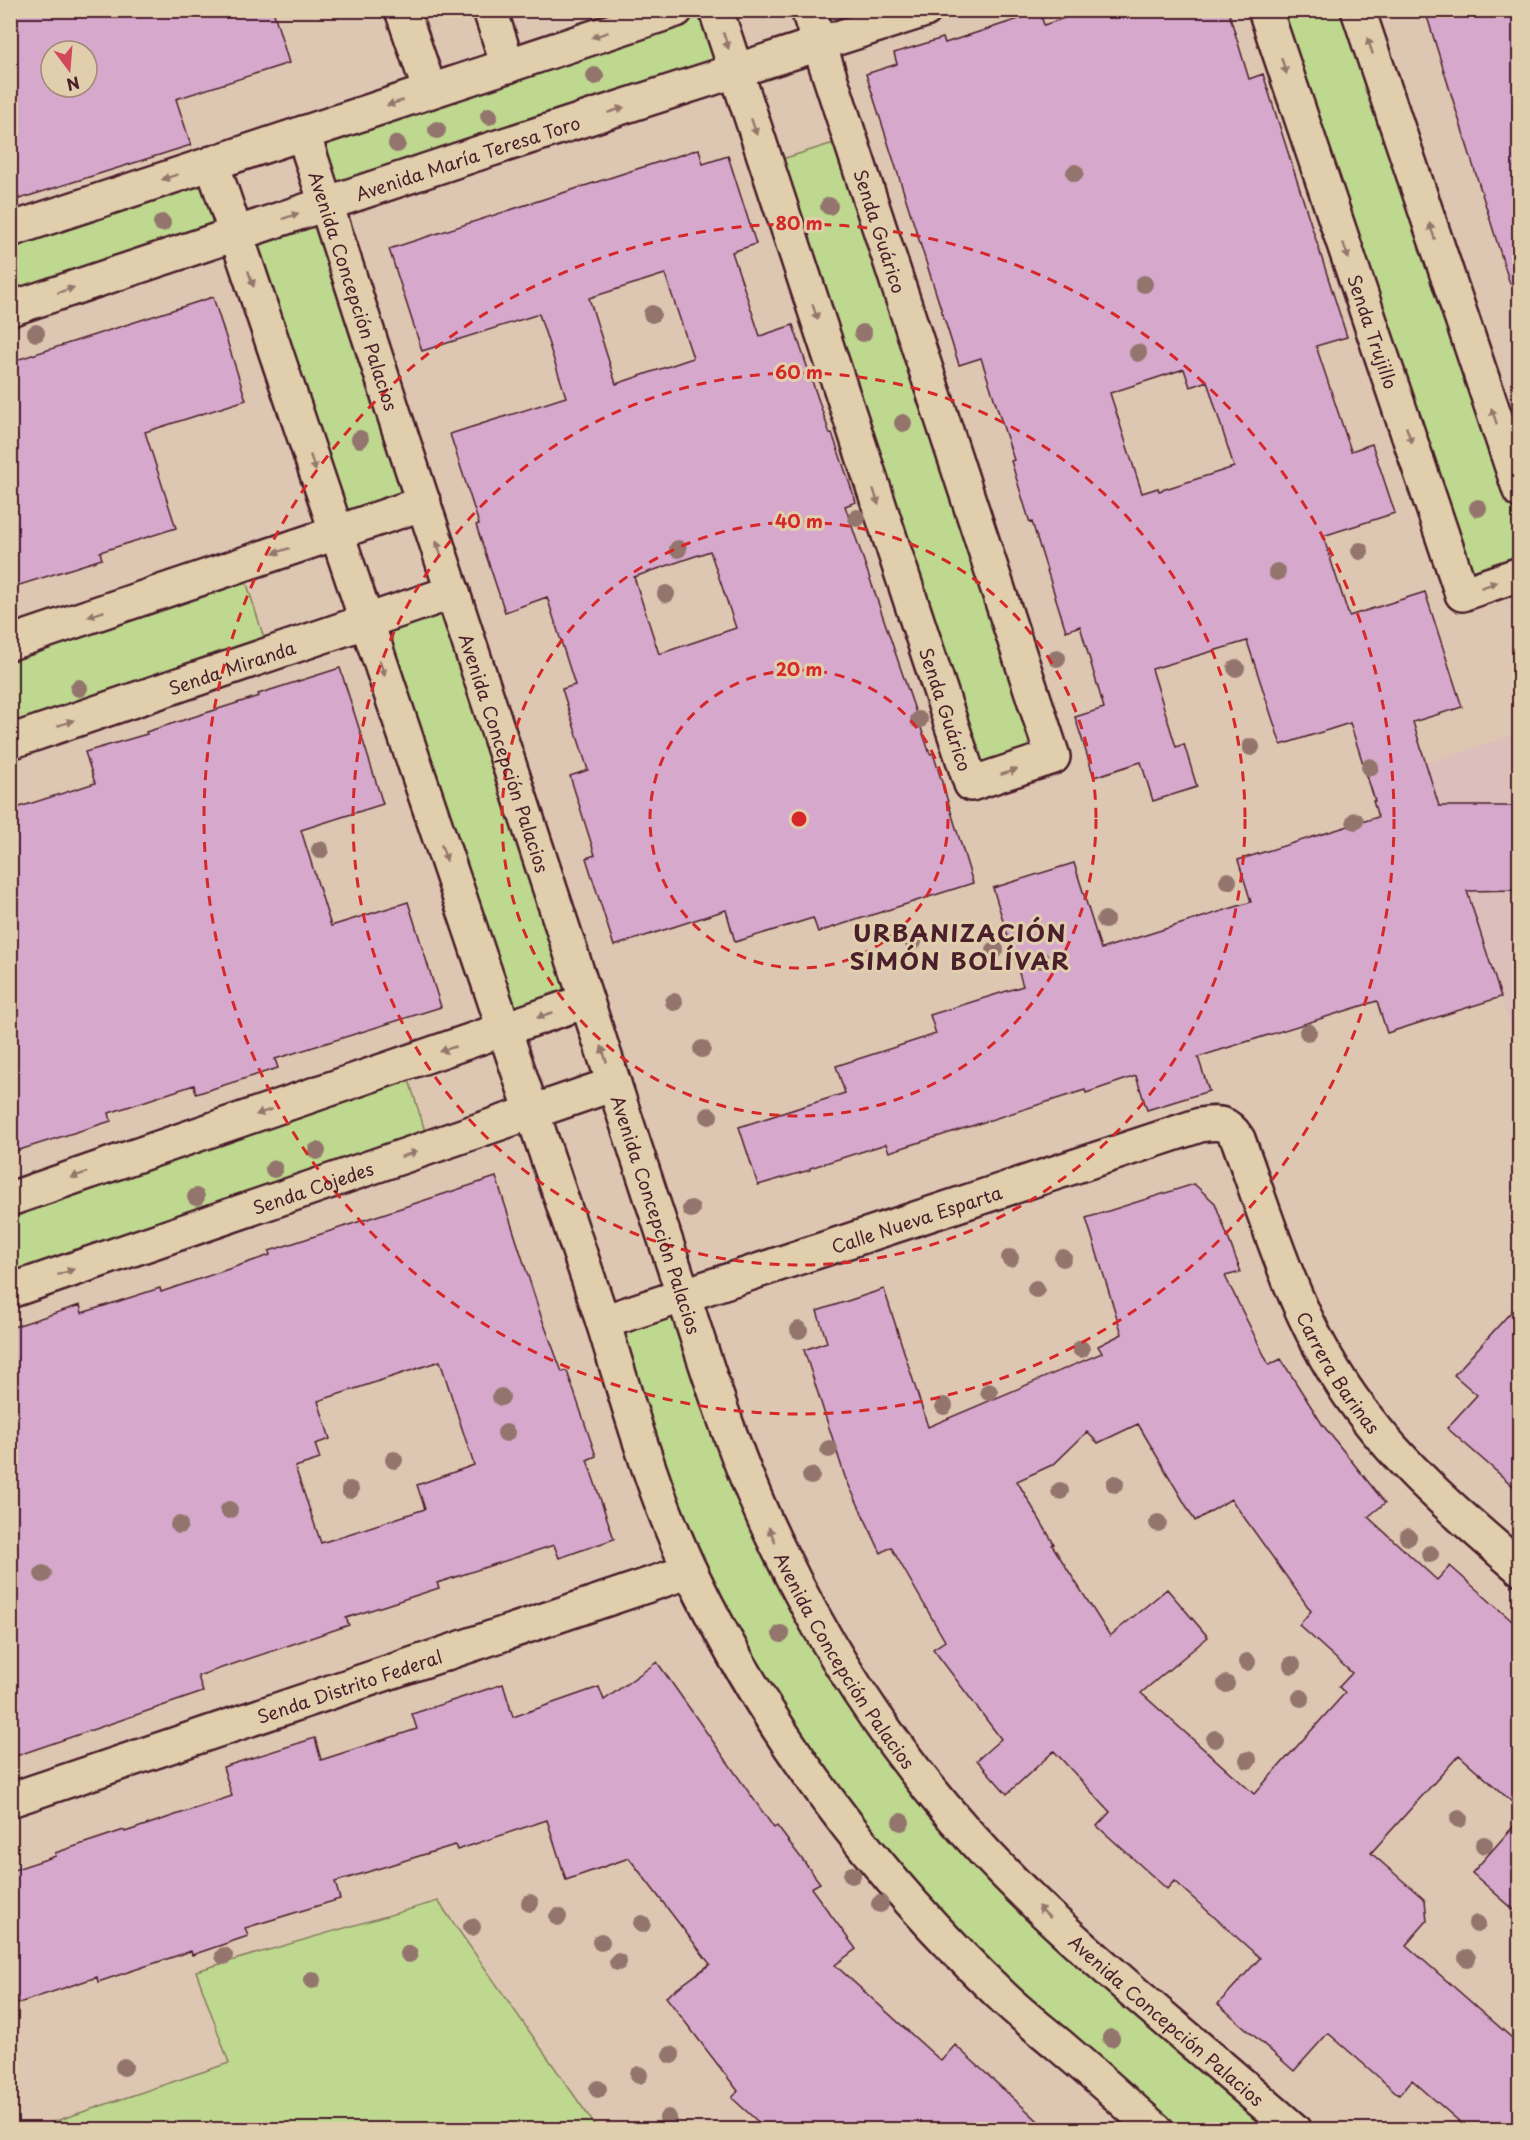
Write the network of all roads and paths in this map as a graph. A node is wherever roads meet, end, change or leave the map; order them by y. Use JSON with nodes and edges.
{"nodes":[{"id":1,"x":402,"y":10,"type":"edge"},
{"id":2,"x":490,"y":10,"type":"edge"},
{"id":3,"x":676,"y":10,"type":"edge"},
{"id":4,"x":716,"y":10,"type":"edge"},
{"id":5,"x":808,"y":10,"type":"edge"},
{"id":6,"x":925,"y":10,"type":"edge"},
{"id":7,"x":1265,"y":10,"type":"edge"},
{"id":8,"x":1358,"y":10,"type":"edge"},
{"id":9,"x":819,"y":44,"type":"junction"},
{"id":10,"x":508,"y":66,"type":"junction"},
{"id":11,"x":736,"y":71,"type":"junction"},
{"id":12,"x":430,"y":91,"type":"junction"},
{"id":13,"x":303,"y":133,"type":"junction"},
{"id":14,"x":212,"y":163,"type":"junction"},
{"id":15,"x":326,"y":204,"type":"junction"},
{"id":16,"x":10,"y":230,"type":"edge"},
{"id":17,"x":236,"y":234,"type":"junction"},
{"id":18,"x":10,"y":309,"type":"edge"},
{"id":19,"x":1520,"y":492,"type":"edge"},
{"id":20,"x":424,"y":503,"type":"junction"},
{"id":21,"x":336,"y":532,"type":"junction"},
{"id":22,"x":1520,"y":574,"type":"edge"},
{"id":23,"x":453,"y":592,"type":"junction"},
{"id":24,"x":366,"y":622,"type":"junction"},
{"id":25,"x":10,"y":643,"type":"edge"},
{"id":26,"x":10,"y":742,"type":"edge"},
{"id":27,"x":586,"y":1001,"type":"junction"},
{"id":28,"x":503,"y":1030,"type":"junction"},
{"id":29,"x":614,"y":1084,"type":"junction"},
{"id":30,"x":531,"y":1112,"type":"junction"},
{"id":31,"x":1231,"y":1128,"type":"joint"},
{"id":32,"x":10,"y":1199,"type":"edge"},
{"id":33,"x":10,"y":1291,"type":"edge"},
{"id":34,"x":684,"y":1296,"type":"junction"},
{"id":35,"x":603,"y":1322,"type":"junction"},
{"id":36,"x":1520,"y":1568,"type":"edge"},
{"id":37,"x":690,"y":1571,"type":"junction"},
{"id":38,"x":10,"y":1800,"type":"edge"},
{"id":39,"x":1156,"y":2130,"type":"edge"},
{"id":40,"x":1294,"y":2130,"type":"edge"}],
"edges":[{"from":1,"to":12,"type":"street"},
{"from":2,"to":10,"type":"street"},
{"from":3,"to":10,"type":"street","one_way":true},
{"from":4,"to":11,"type":"street","name":"Senda Guárico","one_way":true},
{"from":5,"to":9,"type":"street","name":"Senda Guárico"},
{"from":6,"to":9,"type":"street","name":"Avenida María Teresa Toro"},
{"from":7,"to":22,"type":"street","name":"Senda Trujillo","one_way":true},
{"from":19,"to":8,"type":"street","one_way":true},
{"from":9,"to":11,"type":"street","name":"Avenida María Teresa Toro"},
{"from":11,"to":9,"type":"street","name":"Senda Guárico","one_way":true},
{"from":10,"to":12,"type":"street"},
{"from":15,"to":11,"type":"street","name":"Avenida María Teresa Toro","one_way":true},
{"from":12,"to":13,"type":"street","one_way":true},
{"from":13,"to":14,"type":"street"},
{"from":13,"to":15,"type":"street","name":"Avenida Concepción Palacios"},
{"from":14,"to":16,"type":"street","one_way":true},
{"from":14,"to":17,"type":"street"},
{"from":17,"to":15,"type":"street","name":"Avenida María Teresa Toro","one_way":true},
{"from":15,"to":20,"type":"street","name":"Avenida Concepción Palacios"},
{"from":18,"to":17,"type":"street","name":"Avenida María Teresa Toro","one_way":true},
{"from":17,"to":21,"type":"street","one_way":true},
{"from":20,"to":21,"type":"street"},
{"from":23,"to":20,"type":"street","name":"Avenida Concepción Palacios","one_way":true},
{"from":21,"to":24,"type":"street"},
{"from":21,"to":25,"type":"street","one_way":true},
{"from":23,"to":24,"type":"street","name":"Senda Miranda"},
{"from":23,"to":27,"type":"street","name":"Avenida Concepción Palacios"},
{"from":26,"to":24,"type":"street","name":"Senda Miranda","one_way":true},
{"from":24,"to":28,"type":"street","one_way":true},
{"from":27,"to":28,"type":"street","one_way":true},
{"from":29,"to":27,"type":"street","name":"Avenida Concepción Palacios","one_way":true},
{"from":28,"to":30,"type":"street"},
{"from":28,"to":32,"type":"street","one_way":true},
{"from":29,"to":30,"type":"street","name":"Senda Cojedes"},
{"from":29,"to":34,"type":"street","name":"Avenida Concepción Palacios"},
{"from":33,"to":30,"type":"street","name":"Senda Cojedes","one_way":true},
{"from":30,"to":35,"type":"street"},
{"from":31,"to":34,"type":"street","name":"Calle Nueva Esparta"},
{"from":31,"to":36,"type":"street","name":"Carrera Barinas"},
{"from":34,"to":35,"type":"street","name":"Calle Nueva Esparta"},
{"from":40,"to":34,"type":"street","name":"Avenida Concepción Palacios","one_way":true},
{"from":35,"to":37,"type":"street"},
{"from":37,"to":38,"type":"street","name":"Senda Distrito Federal"},
{"from":37,"to":39,"type":"street"}]}
